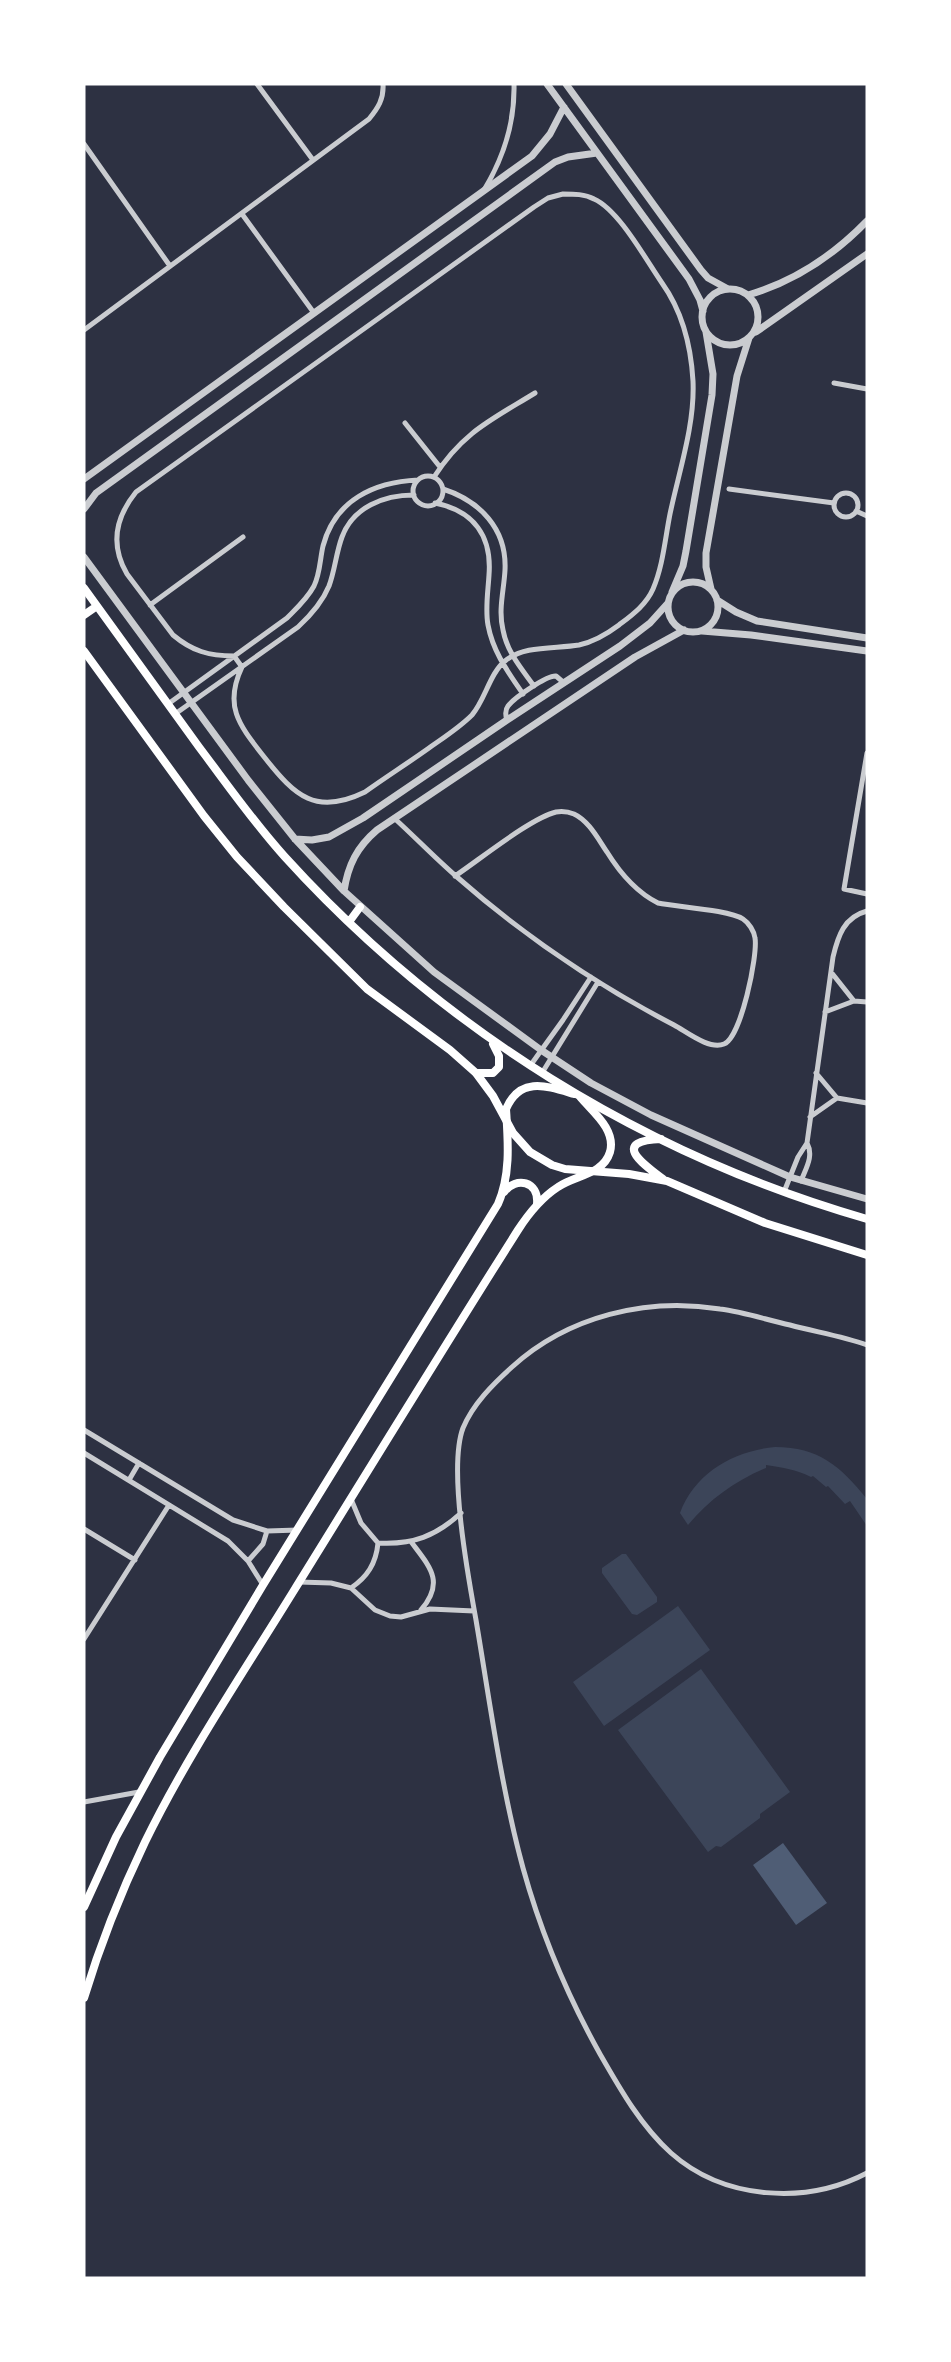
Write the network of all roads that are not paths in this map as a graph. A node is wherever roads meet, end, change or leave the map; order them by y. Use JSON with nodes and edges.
{"nodes":[{"id":1,"x":257,"y":84,"type":"edge"},
{"id":2,"x":383,"y":84,"type":"edge"},
{"id":3,"x":514,"y":84,"type":"edge"},
{"id":4,"x":547,"y":84,"type":"edge"},
{"id":5,"x":566,"y":84,"type":"edge"},
{"id":6,"x":564,"y":107,"type":"junction"},
{"id":7,"x":84,"y":144,"type":"edge"},
{"id":8,"x":597,"y":153,"type":"junction"},
{"id":9,"x":313,"y":160,"type":"junction"},
{"id":10,"x":482,"y":193,"type":"junction"},
{"id":11,"x":242,"y":214,"type":"junction"},
{"id":12,"x":867,"y":221,"type":"edge"},
{"id":13,"x":867,"y":254,"type":"edge"},
{"id":14,"x":170,"y":266,"type":"junction"},
{"id":15,"x":728,"y":289,"type":"junction"},
{"id":16,"x":748,"y":295,"type":"junction"},
{"id":17,"x":702,"y":311,"type":"junction"},
{"id":18,"x":314,"y":313,"type":"junction"},
{"id":19,"x":84,"y":330,"type":"edge"},
{"id":20,"x":706,"y":332,"type":"junction"},
{"id":21,"x":751,"y":336,"type":"junction"},
{"id":22,"x":834,"y":383,"type":"dead end"},
{"id":23,"x":867,"y":389,"type":"edge"},
{"id":24,"x":535,"y":393,"type":"dead end"},
{"id":25,"x":405,"y":423,"type":"dead end"},
{"id":26,"x":440,"y":467,"type":"junction"},
{"id":27,"x":434,"y":477,"type":"junction"},
{"id":28,"x":84,"y":479,"type":"edge"},
{"id":29,"x":418,"y":480,"type":"junction"},
{"id":30,"x":443,"y":489,"type":"junction"},
{"id":31,"x":729,"y":489,"type":"dead end"},
{"id":32,"x":414,"y":495,"type":"junction"},
{"id":33,"x":435,"y":503,"type":"junction"},
{"id":34,"x":834,"y":503,"type":"junction"},
{"id":35,"x":84,"y":509,"type":"edge"},
{"id":36,"x":856,"y":511,"type":"junction"},
{"id":37,"x":867,"y":516,"type":"edge"},
{"id":38,"x":243,"y":537,"type":"dead end"},
{"id":39,"x":84,"y":557,"type":"edge"},
{"id":40,"x":84,"y":588,"type":"edge"},
{"id":41,"x":711,"y":589,"type":"junction"},
{"id":42,"x":672,"y":592,"type":"junction"},
{"id":43,"x":717,"y":600,"type":"junction"},
{"id":44,"x":668,"y":603,"type":"junction"},
{"id":45,"x":150,"y":605,"type":"junction"},
{"id":46,"x":97,"y":606,"type":"junction"},
{"id":47,"x":84,"y":615,"type":"edge"},
{"id":48,"x":684,"y":630,"type":"junction"},
{"id":49,"x":702,"y":631,"type":"junction"},
{"id":50,"x":867,"y":638,"type":"edge"},
{"id":51,"x":84,"y":651,"type":"edge"},
{"id":52,"x":867,"y":651,"type":"edge"},
{"id":53,"x":234,"y":656,"type":"junction"},
{"id":54,"x":512,"y":656,"type":"junction"},
{"id":55,"x":502,"y":663,"type":"junction"},
{"id":56,"x":242,"y":667,"type":"junction"},
{"id":57,"x":563,"y":682,"type":"junction"},
{"id":58,"x":534,"y":686,"type":"junction"},
{"id":59,"x":183,"y":693,"type":"junction"},
{"id":60,"x":523,"y":694,"type":"junction"},
{"id":61,"x":191,"y":703,"type":"junction"},
{"id":62,"x":168,"y":704,"type":"junction"},
{"id":63,"x":175,"y":714,"type":"junction"},
{"id":64,"x":507,"y":720,"type":"junction"},
{"id":65,"x":867,"y":753,"type":"edge"},
{"id":66,"x":865,"y":779,"type":"edge"},
{"id":67,"x":394,"y":818,"type":"junction"},
{"id":68,"x":295,"y":839,"type":"junction"},
{"id":69,"x":455,"y":876,"type":"junction"},
{"id":70,"x":344,"y":891,"type":"junction"},
{"id":71,"x":867,"y":894,"type":"edge"},
{"id":72,"x":360,"y":907,"type":"junction"},
{"id":73,"x":867,"y":911,"type":"edge"},
{"id":74,"x":349,"y":922,"type":"junction"},
{"id":75,"x":831,"y":972,"type":"junction"},
{"id":76,"x":591,"y":977,"type":"junction"},
{"id":77,"x":598,"y":982,"type":"junction"},
{"id":78,"x":854,"y":1001,"type":"junction"},
{"id":79,"x":867,"y":1002,"type":"edge"},
{"id":80,"x":825,"y":1012,"type":"junction"},
{"id":81,"x":554,"y":1032,"type":"junction"},
{"id":82,"x":564,"y":1038,"type":"junction"},
{"id":83,"x":492,"y":1041,"type":"junction"},
{"id":84,"x":541,"y":1050,"type":"junction"},
{"id":85,"x":552,"y":1057,"type":"junction"},
{"id":86,"x":530,"y":1066,"type":"junction"},
{"id":87,"x":476,"y":1073,"type":"junction"},
{"id":88,"x":542,"y":1073,"type":"junction"},
{"id":89,"x":816,"y":1073,"type":"junction"},
{"id":90,"x":578,"y":1096,"type":"junction"},
{"id":91,"x":837,"y":1098,"type":"junction"},
{"id":92,"x":867,"y":1103,"type":"edge"},
{"id":93,"x":810,"y":1117,"type":"junction"},
{"id":94,"x":507,"y":1122,"type":"junction"},
{"id":95,"x":662,"y":1139,"type":"junction"},
{"id":96,"x":807,"y":1143,"type":"junction"},
{"id":97,"x":591,"y":1172,"type":"junction"},
{"id":98,"x":790,"y":1177,"type":"junction"},
{"id":99,"x":801,"y":1181,"type":"junction"},
{"id":100,"x":667,"y":1182,"type":"junction"},
{"id":101,"x":504,"y":1192,"type":"junction"},
{"id":102,"x":784,"y":1192,"type":"junction"},
{"id":103,"x":867,"y":1199,"type":"edge"},
{"id":104,"x":537,"y":1203,"type":"junction"},
{"id":105,"x":867,"y":1219,"type":"edge"},
{"id":106,"x":867,"y":1255,"type":"edge"},
{"id":107,"x":867,"y":1345,"type":"edge"},
{"id":108,"x":84,"y":1430,"type":"edge"},
{"id":109,"x":84,"y":1452,"type":"edge"},
{"id":110,"x":139,"y":1463,"type":"junction"},
{"id":111,"x":129,"y":1480,"type":"junction"},
{"id":112,"x":351,"y":1498,"type":"junction"},
{"id":113,"x":169,"y":1505,"type":"junction"},
{"id":114,"x":461,"y":1513,"type":"junction"},
{"id":115,"x":84,"y":1529,"type":"edge"},
{"id":116,"x":267,"y":1530,"type":"junction"},
{"id":117,"x":298,"y":1530,"type":"junction"},
{"id":118,"x":378,"y":1543,"type":"junction"},
{"id":119,"x":412,"y":1543,"type":"junction"},
{"id":120,"x":135,"y":1560,"type":"junction"},
{"id":121,"x":248,"y":1561,"type":"junction"},
{"id":122,"x":299,"y":1582,"type":"junction"},
{"id":123,"x":263,"y":1585,"type":"junction"},
{"id":124,"x":351,"y":1588,"type":"junction"},
{"id":125,"x":421,"y":1610,"type":"junction"},
{"id":126,"x":474,"y":1611,"type":"junction"},
{"id":127,"x":84,"y":1639,"type":"edge"},
{"id":128,"x":139,"y":1792,"type":"junction"},
{"id":129,"x":84,"y":1802,"type":"edge"},
{"id":130,"x":84,"y":1905,"type":"edge"},
{"id":131,"x":84,"y":1998,"type":"edge"},
{"id":132,"x":867,"y":2172,"type":"edge"}],
"edges":[{"from":1,"to":9,"type":"street"},
{"from":2,"to":9,"type":"street"},
{"from":3,"to":10,"type":"street"},
{"from":4,"to":6,"type":"street"},
{"from":5,"to":15,"type":"street"},
{"from":6,"to":8,"type":"street"},
{"from":6,"to":10,"type":"street"},
{"from":7,"to":14,"type":"street"},
{"from":8,"to":17,"type":"street"},
{"from":8,"to":35,"type":"street"},
{"from":9,"to":11,"type":"street"},
{"from":10,"to":18,"type":"street"},
{"from":11,"to":14,"type":"street"},
{"from":11,"to":18,"type":"street"},
{"from":12,"to":16,"type":"street"},
{"from":13,"to":21,"type":"street"},
{"from":14,"to":19,"type":"street"},
{"from":15,"to":16,"type":"street"},
{"from":15,"to":17,"type":"street"},
{"from":16,"to":21,"type":"street"},
{"from":17,"to":20,"type":"street"},
{"from":18,"to":28,"type":"street"},
{"from":20,"to":21,"type":"street"},
{"from":20,"to":42,"type":"street"},
{"from":21,"to":41,"type":"street"},
{"from":22,"to":23,"type":"street"},
{"from":24,"to":26,"type":"street"},
{"from":25,"to":26,"type":"street"},
{"from":26,"to":27,"type":"street"},
{"from":27,"to":29,"type":"street"},
{"from":27,"to":30,"type":"street"},
{"from":29,"to":32,"type":"street"},
{"from":29,"to":53,"type":"street"},
{"from":30,"to":33,"type":"street"},
{"from":30,"to":54,"type":"street"},
{"from":31,"to":34,"type":"street"},
{"from":32,"to":33,"type":"street"},
{"from":32,"to":56,"type":"street"},
{"from":33,"to":55,"type":"street"},
{"from":34,"to":36,"type":"street"},
{"from":34,"to":36,"type":"street"},
{"from":36,"to":37,"type":"street"},
{"from":38,"to":45,"type":"street"},
{"from":39,"to":59,"type":"street"},
{"from":40,"to":46,"type":"main road"},
{"from":41,"to":42,"type":"street"},
{"from":41,"to":43,"type":"street"},
{"from":42,"to":44,"type":"street"},
{"from":43,"to":49,"type":"street"},
{"from":43,"to":50,"type":"street"},
{"from":44,"to":48,"type":"street"},
{"from":44,"to":57,"type":"street"},
{"from":45,"to":53,"type":"street"},
{"from":45,"to":54,"type":"street"},
{"from":46,"to":47,"type":"main road"},
{"from":46,"to":62,"type":"main road"},
{"from":48,"to":49,"type":"street"},
{"from":48,"to":67,"type":"street"},
{"from":49,"to":52,"type":"street"},
{"from":51,"to":87,"type":"main road"},
{"from":53,"to":56,"type":"street"},
{"from":53,"to":59,"type":"street"},
{"from":54,"to":55,"type":"street"},
{"from":54,"to":58,"type":"street"},
{"from":55,"to":56,"type":"street"},
{"from":55,"to":60,"type":"street"},
{"from":56,"to":61,"type":"street"},
{"from":57,"to":58,"type":"street"},
{"from":57,"to":64,"type":"street"},
{"from":58,"to":60,"type":"street"},
{"from":59,"to":61,"type":"street"},
{"from":59,"to":62,"type":"street"},
{"from":60,"to":64,"type":"street"},
{"from":61,"to":63,"type":"street"},
{"from":61,"to":68,"type":"street"},
{"from":62,"to":63,"type":"main road"},
{"from":63,"to":74,"type":"main road"},
{"from":64,"to":68,"type":"street"},
{"from":65,"to":66,"type":"street"},
{"from":66,"to":71,"type":"street"},
{"from":67,"to":69,"type":"street"},
{"from":67,"to":70,"type":"street"},
{"from":68,"to":70,"type":"street"},
{"from":69,"to":76,"type":"street"},
{"from":69,"to":77,"type":"street"},
{"from":70,"to":72,"type":"street"},
{"from":72,"to":74,"type":"main road"},
{"from":72,"to":84,"type":"street"},
{"from":73,"to":75,"type":"street"},
{"from":74,"to":83,"type":"main road"},
{"from":75,"to":78,"type":"street"},
{"from":75,"to":80,"type":"street"},
{"from":76,"to":77,"type":"street"},
{"from":76,"to":81,"type":"street"},
{"from":77,"to":82,"type":"street"},
{"from":78,"to":79,"type":"street"},
{"from":78,"to":80,"type":"street"},
{"from":80,"to":89,"type":"street"},
{"from":81,"to":82,"type":"street"},
{"from":81,"to":84,"type":"street"},
{"from":82,"to":85,"type":"street"},
{"from":83,"to":86,"type":"main road"},
{"from":83,"to":87,"type":"main road"},
{"from":84,"to":85,"type":"street"},
{"from":84,"to":86,"type":"street"},
{"from":85,"to":88,"type":"street"},
{"from":85,"to":98,"type":"street"},
{"from":86,"to":88,"type":"main road"},
{"from":87,"to":94,"type":"main road"},
{"from":88,"to":90,"type":"main road"},
{"from":89,"to":91,"type":"street"},
{"from":89,"to":93,"type":"street"},
{"from":90,"to":94,"type":"main road"},
{"from":90,"to":95,"type":"main road"},
{"from":90,"to":97,"type":"main road"},
{"from":91,"to":92,"type":"street"},
{"from":91,"to":93,"type":"street"},
{"from":93,"to":96,"type":"street"},
{"from":94,"to":97,"type":"main road"},
{"from":94,"to":101,"type":"main road"},
{"from":95,"to":100,"type":"main road"},
{"from":95,"to":102,"type":"main road"},
{"from":96,"to":98,"type":"street"},
{"from":96,"to":99,"type":"street"},
{"from":97,"to":100,"type":"main road"},
{"from":97,"to":104,"type":"main road"},
{"from":98,"to":99,"type":"street"},
{"from":98,"to":102,"type":"street"},
{"from":99,"to":103,"type":"street"},
{"from":100,"to":106,"type":"main road"},
{"from":101,"to":104,"type":"main road"},
{"from":101,"to":117,"type":"main road"},
{"from":102,"to":105,"type":"main road"},
{"from":104,"to":112,"type":"main road"},
{"from":107,"to":114,"type":"street"},
{"from":108,"to":110,"type":"street"},
{"from":109,"to":111,"type":"street"},
{"from":110,"to":111,"type":"street"},
{"from":110,"to":116,"type":"street"},
{"from":111,"to":113,"type":"street"},
{"from":112,"to":118,"type":"street"},
{"from":112,"to":122,"type":"main road"},
{"from":113,"to":120,"type":"street"},
{"from":113,"to":121,"type":"street"},
{"from":114,"to":119,"type":"street"},
{"from":114,"to":126,"type":"street"},
{"from":115,"to":120,"type":"street"},
{"from":116,"to":117,"type":"street"},
{"from":116,"to":121,"type":"street"},
{"from":117,"to":123,"type":"main road"},
{"from":118,"to":119,"type":"street"},
{"from":118,"to":124,"type":"street"},
{"from":119,"to":125,"type":"street"},
{"from":120,"to":127,"type":"street"},
{"from":121,"to":123,"type":"street"},
{"from":122,"to":124,"type":"street"},
{"from":122,"to":131,"type":"main road"},
{"from":123,"to":128,"type":"main road"},
{"from":124,"to":125,"type":"street"},
{"from":125,"to":126,"type":"street"},
{"from":126,"to":132,"type":"street"},
{"from":128,"to":129,"type":"street"},
{"from":128,"to":130,"type":"main road"}]}
